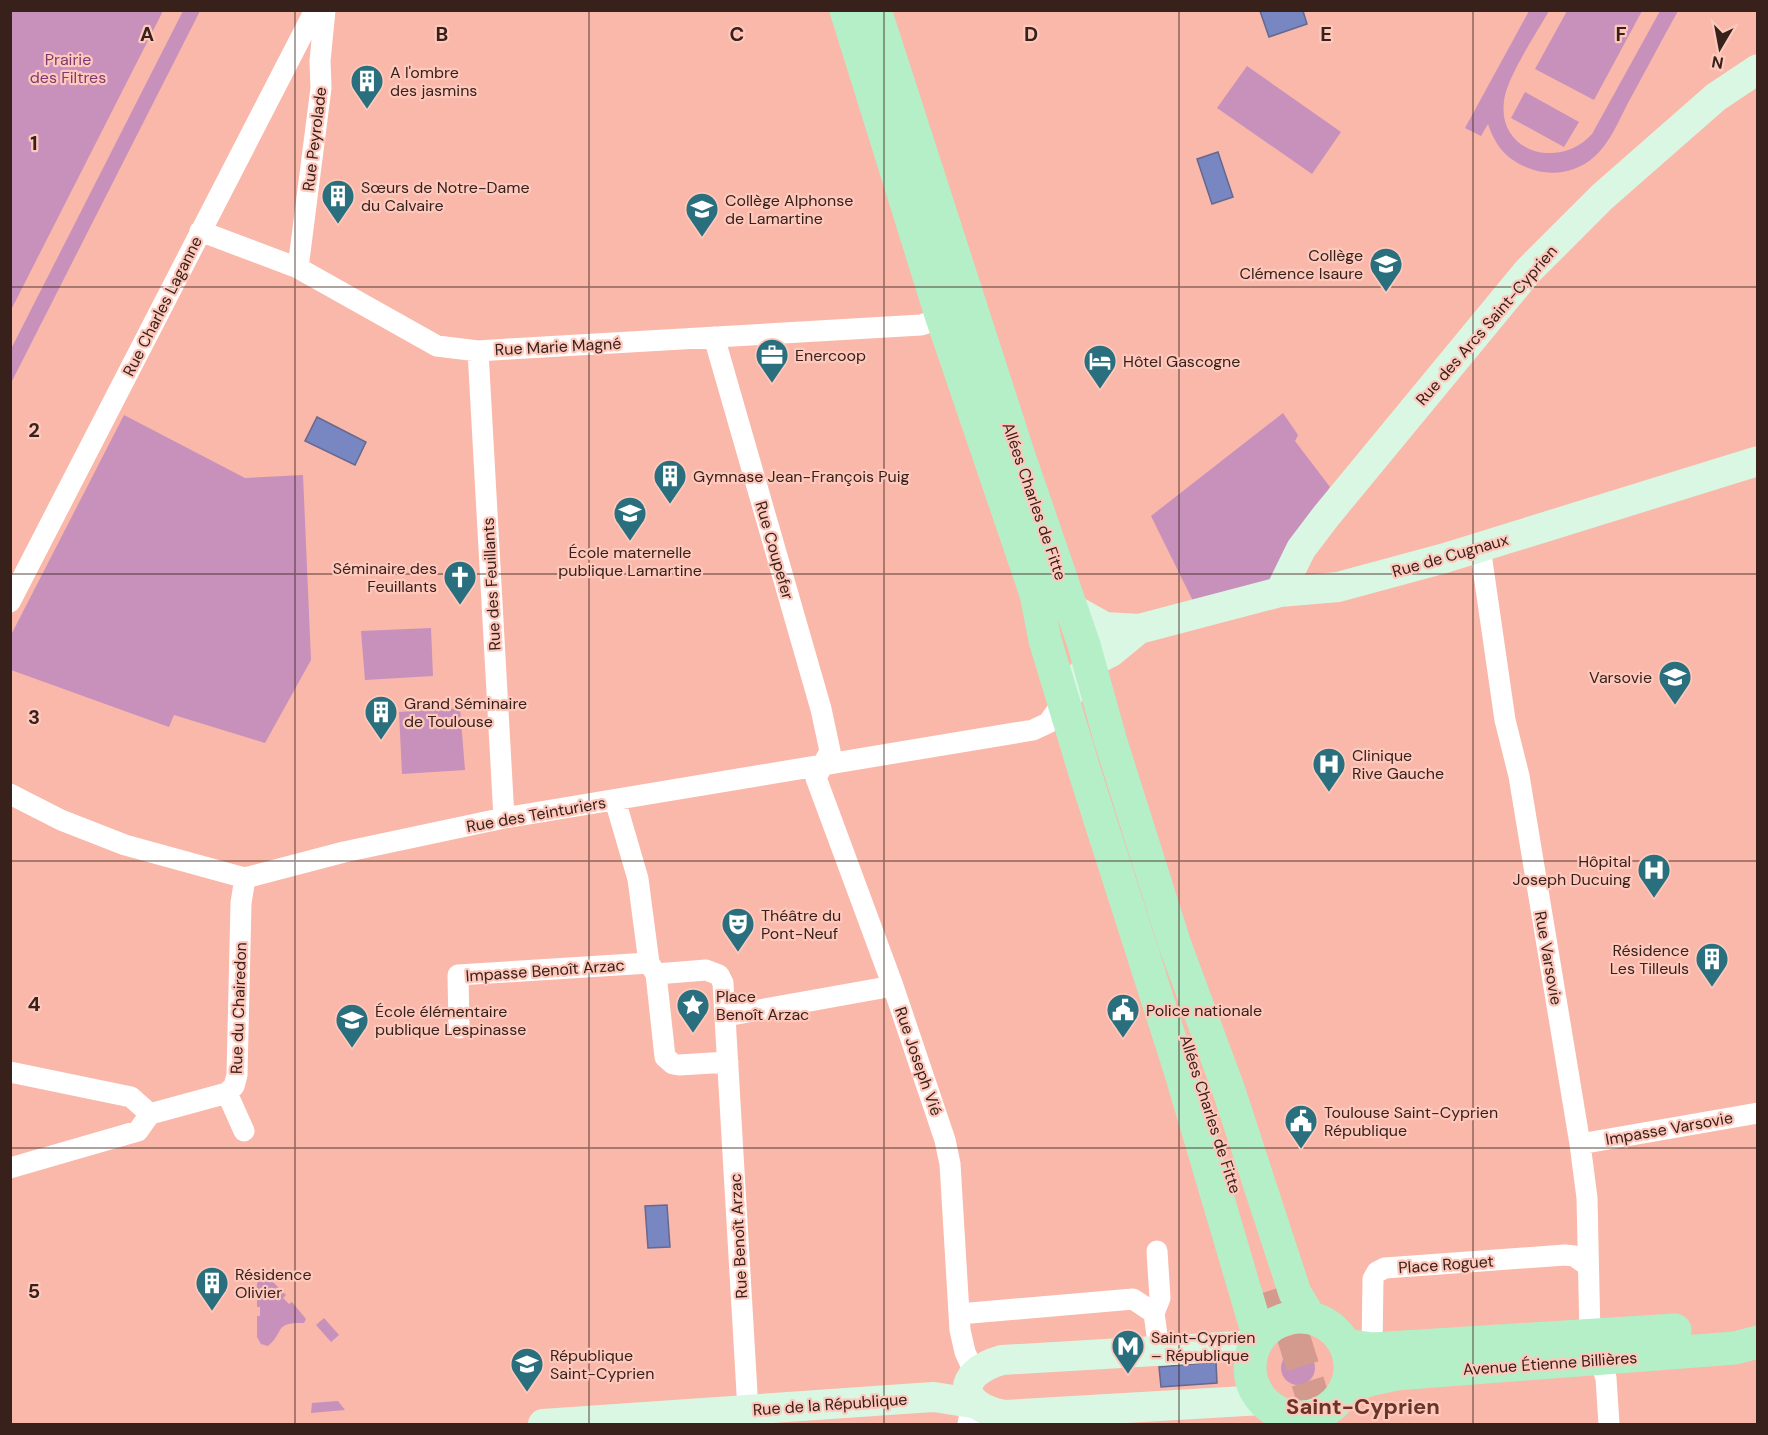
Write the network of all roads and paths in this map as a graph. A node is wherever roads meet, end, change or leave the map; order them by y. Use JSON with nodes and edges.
{"nodes":[{"id":1,"x":315,"y":10,"type":"edge"},
{"id":2,"x":325,"y":10,"type":"edge"},
{"id":3,"x":846,"y":10,"type":"edge"},
{"id":4,"x":875,"y":10,"type":"edge"},
{"id":5,"x":1758,"y":69,"type":"edge"},
{"id":6,"x":200,"y":231,"type":"junction"},
{"id":7,"x":298,"y":268,"type":"junction"},
{"id":8,"x":942,"y":318,"type":"junction"},
{"id":9,"x":714,"y":337,"type":"junction"},
{"id":10,"x":478,"y":351,"type":"junction"},
{"id":11,"x":1758,"y":461,"type":"edge"},
{"id":12,"x":1480,"y":547,"type":"junction"},
{"id":13,"x":1280,"y":592,"type":"junction"},
{"id":14,"x":10,"y":602,"type":"edge"},
{"id":15,"x":1071,"y":608,"type":"junction"},
{"id":16,"x":1139,"y":629,"type":"junction"},
{"id":17,"x":1090,"y":663,"type":"junction"},
{"id":18,"x":1068,"y":714,"type":"junction"},
{"id":19,"x":825,"y":763,"type":"junction"},
{"id":20,"x":10,"y":794,"type":"edge"},
{"id":21,"x":615,"y":800,"type":"junction"},
{"id":22,"x":1097,"y":810,"type":"junction"},
{"id":23,"x":504,"y":818,"type":"junction"},
{"id":24,"x":245,"y":878,"type":"junction"},
{"id":25,"x":653,"y":969,"type":"junction"},
{"id":26,"x":893,"y":986,"type":"junction"},
{"id":27,"x":1191,"y":992,"type":"junction"},
{"id":28,"x":726,"y":1016,"type":"junction"},
{"id":29,"x":459,"y":1028,"type":"dead end"},
{"id":30,"x":728,"y":1062,"type":"junction"},
{"id":31,"x":10,"y":1072,"type":"edge"},
{"id":32,"x":227,"y":1093,"type":"junction"},
{"id":33,"x":1758,"y":1113,"type":"edge"},
{"id":34,"x":150,"y":1114,"type":"junction"},
{"id":35,"x":244,"y":1131,"type":"dead end"},
{"id":36,"x":1580,"y":1144,"type":"junction"},
{"id":37,"x":10,"y":1167,"type":"edge"},
{"id":38,"x":1157,"y":1251,"type":"dead end"},
{"id":39,"x":1587,"y":1265,"type":"junction"},
{"id":40,"x":1154,"y":1313,"type":"junction"},
{"id":41,"x":959,"y":1314,"type":"junction"},
{"id":42,"x":1310,"y":1318,"type":"junction"},
{"id":43,"x":1758,"y":1328,"type":"edge"},
{"id":44,"x":1257,"y":1341,"type":"junction"},
{"id":45,"x":1758,"y":1342,"type":"edge"},
{"id":46,"x":1595,"y":1347,"type":"junction"},
{"id":47,"x":1158,"y":1350,"type":"junction"},
{"id":48,"x":974,"y":1372,"type":"junction"},
{"id":49,"x":1349,"y":1380,"type":"edge"},
{"id":50,"x":748,"y":1410,"type":"junction"},
{"id":51,"x":1277,"y":1412,"type":"edge"},
{"id":52,"x":970,"y":1414,"type":"edge"},
{"id":53,"x":1164,"y":1415,"type":"edge"},
{"id":54,"x":543,"y":1425,"type":"edge"},
{"id":55,"x":1609,"y":1425,"type":"edge"}],
"edges":[{"from":1,"to":6,"type":"street","name":"Rue Charles Laganne"},
{"from":2,"to":7,"type":"street","name":"Rue Peyrolade"},
{"from":3,"to":8,"type":"main road","name":"Allées Charles de Fitte"},
{"from":4,"to":15,"type":"main road","name":"Allées Charles de Fitte"},
{"from":5,"to":13,"type":"street","name":"Rue des Arcs Saint-Cyprien"},
{"from":6,"to":7,"type":"street","name":"Rue Marie Magné"},
{"from":6,"to":14,"type":"street","name":"Rue Charles Laganne"},
{"from":7,"to":10,"type":"street","name":"Rue Marie Magné"},
{"from":8,"to":9,"type":"street","name":"Rue Marie Magné"},
{"from":8,"to":18,"type":"main road","name":"Allées Charles de Fitte"},
{"from":9,"to":10,"type":"street","name":"Rue Marie Magné"},
{"from":9,"to":19,"type":"street","name":"Rue Coupefer"},
{"from":10,"to":23,"type":"street","name":"Rue des Feuillants"},
{"from":11,"to":12,"type":"street","name":"Rue de Cugnaux"},
{"from":12,"to":13,"type":"street","name":"Rue de Cugnaux"},
{"from":12,"to":36,"type":"street","name":"Rue Varsovie"},
{"from":13,"to":16,"type":"street","name":"Rue de Cugnaux"},
{"from":15,"to":16,"type":"street","name":"Rue de Cugnaux"},
{"from":15,"to":17,"type":"main road","name":"Allées Charles de Fitte"},
{"from":16,"to":17,"type":"street","name":"Rue de Cugnaux"},
{"from":17,"to":18,"type":"street"},
{"from":17,"to":27,"type":"main road","name":"Allées Charles de Fitte"},
{"from":18,"to":19,"type":"street","name":"Rue des Teinturiers"},
{"from":18,"to":22,"type":"main road","name":"Allées Charles de Fitte"},
{"from":19,"to":21,"type":"street","name":"Rue des Teinturiers"},
{"from":19,"to":26,"type":"street","name":"Rue Joseph Vié"},
{"from":20,"to":24,"type":"street","name":"Rue des Teinturiers"},
{"from":21,"to":23,"type":"street","name":"Rue des Teinturiers"},
{"from":21,"to":25,"type":"street"},
{"from":22,"to":27,"type":"main road","name":"Allées Charles de Fitte"},
{"from":22,"to":44,"type":"main road","name":"Allées Charles de Fitte"},
{"from":23,"to":24,"type":"street","name":"Rue des Teinturiers"},
{"from":24,"to":32,"type":"street","name":"Rue du Chairedon"},
{"from":25,"to":28,"type":"street"},
{"from":25,"to":29,"type":"street","name":"Impasse Benoît Arzac"},
{"from":25,"to":30,"type":"street"},
{"from":26,"to":28,"type":"street"},
{"from":26,"to":41,"type":"street","name":"Rue Joseph Vié"},
{"from":27,"to":42,"type":"main road","name":"Allées Charles de Fitte"},
{"from":28,"to":30,"type":"street"},
{"from":30,"to":50,"type":"street","name":"Rue Benoît Arzac"},
{"from":31,"to":34,"type":"street"},
{"from":32,"to":34,"type":"street"},
{"from":32,"to":35,"type":"street","name":"Rue du Chairedon"},
{"from":33,"to":36,"type":"street","name":"Impasse Varsovie"},
{"from":34,"to":37,"type":"street"},
{"from":36,"to":39,"type":"street","name":"Rue Varsovie"},
{"from":38,"to":40,"type":"street"},
{"from":39,"to":46,"type":"street","name":"Rue Varsovie"},
{"from":39,"to":49,"type":"street","name":"Place Roguet"},
{"from":40,"to":41,"type":"street"},
{"from":40,"to":47,"type":"street"},
{"from":41,"to":48,"type":"street","name":"Rue Joseph Vié"},
{"from":42,"to":44,"type":"main road"},
{"from":42,"to":49,"type":"main road"},
{"from":43,"to":46,"type":"main road","name":"Avenue Étienne Billières"},
{"from":44,"to":47,"type":"street"},
{"from":44,"to":51,"type":"main road"},
{"from":45,"to":46,"type":"main road","name":"Avenue Étienne Billières"},
{"from":46,"to":49,"type":"main road","name":"Avenue Étienne Billières"},
{"from":46,"to":49,"type":"main road","name":"Avenue Étienne Billières"},
{"from":46,"to":55,"type":"street","name":"Rue Varsovie"},
{"from":47,"to":48,"type":"street"},
{"from":48,"to":52,"type":"street"},
{"from":49,"to":51,"type":"main road"},
{"from":50,"to":52,"type":"street","name":"Rue de la République"},
{"from":50,"to":54,"type":"street","name":"Rue de la République"},
{"from":51,"to":53,"type":"street","name":"Rue de la République"},
{"from":52,"to":53,"type":"street","name":"Rue de la République"}]}
